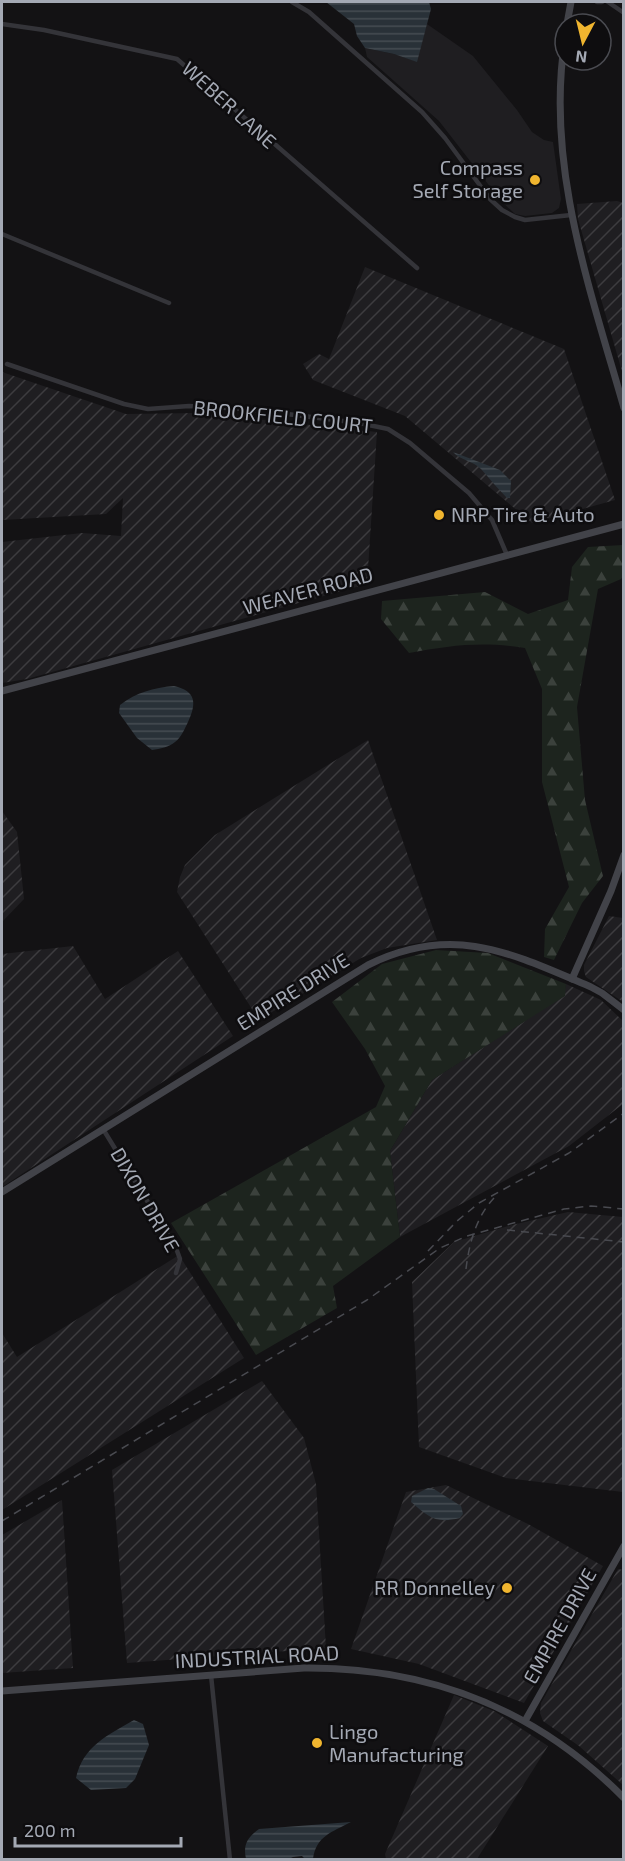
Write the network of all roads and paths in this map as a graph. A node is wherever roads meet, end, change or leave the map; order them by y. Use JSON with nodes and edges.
{"nodes":[{"id":1,"x":292,"y":2,"type":"edge"},
{"id":2,"x":608,"y":2,"type":"edge"},
{"id":3,"x":624,"y":13,"type":"edge"},
{"id":4,"x":2,"y":24,"type":"edge"},
{"id":5,"x":562,"y":72,"type":"edge"},
{"id":6,"x":571,"y":215,"type":"junction"},
{"id":7,"x":2,"y":234,"type":"edge"},
{"id":8,"x":417,"y":268,"type":"dead end"},
{"id":9,"x":169,"y":303,"type":"dead end"},
{"id":10,"x":7,"y":364,"type":"dead end"},
{"id":11,"x":624,"y":408,"type":"edge"},
{"id":12,"x":624,"y":524,"type":"edge"},
{"id":13,"x":507,"y":555,"type":"junction"},
{"id":14,"x":2,"y":691,"type":"edge"},
{"id":15,"x":624,"y":855,"type":"edge"},
{"id":16,"x":572,"y":979,"type":"junction"},
{"id":17,"x":624,"y":1010,"type":"edge"},
{"id":18,"x":103,"y":1129,"type":"junction"},
{"id":19,"x":2,"y":1192,"type":"edge"},
{"id":20,"x":176,"y":1273,"type":"dead end"},
{"id":21,"x":624,"y":1546,"type":"edge"},
{"id":22,"x":211,"y":1675,"type":"junction"},
{"id":23,"x":2,"y":1691,"type":"edge"},
{"id":24,"x":525,"y":1721,"type":"junction"},
{"id":25,"x":624,"y":1798,"type":"edge"},
{"id":26,"x":230,"y":1860,"type":"edge"}],
"edges":[{"from":1,"to":6,"type":"street"},
{"from":2,"to":3,"type":"street"},
{"from":4,"to":8,"type":"street","name":"WEBER LANE"},
{"from":5,"to":6,"type":"street"},
{"from":6,"to":11,"type":"street"},
{"from":7,"to":9,"type":"street"},
{"from":10,"to":13,"type":"street","name":"BROOKFIELD COURT"},
{"from":12,"to":13,"type":"street","name":"WEAVER ROAD"},
{"from":13,"to":14,"type":"street","name":"WEAVER ROAD"},
{"from":15,"to":16,"type":"street"},
{"from":16,"to":17,"type":"street","name":"EMPIRE DRIVE"},
{"from":16,"to":18,"type":"street","name":"EMPIRE DRIVE"},
{"from":18,"to":19,"type":"street","name":"EMPIRE DRIVE"},
{"from":18,"to":20,"type":"street","name":"DIXON DRIVE"},
{"from":21,"to":24,"type":"street","name":"EMPIRE DRIVE"},
{"from":22,"to":23,"type":"street","name":"INDUSTRIAL ROAD"},
{"from":22,"to":24,"type":"street","name":"INDUSTRIAL ROAD"},
{"from":22,"to":26,"type":"street"},
{"from":24,"to":25,"type":"street","name":"INDUSTRIAL ROAD"}]}
